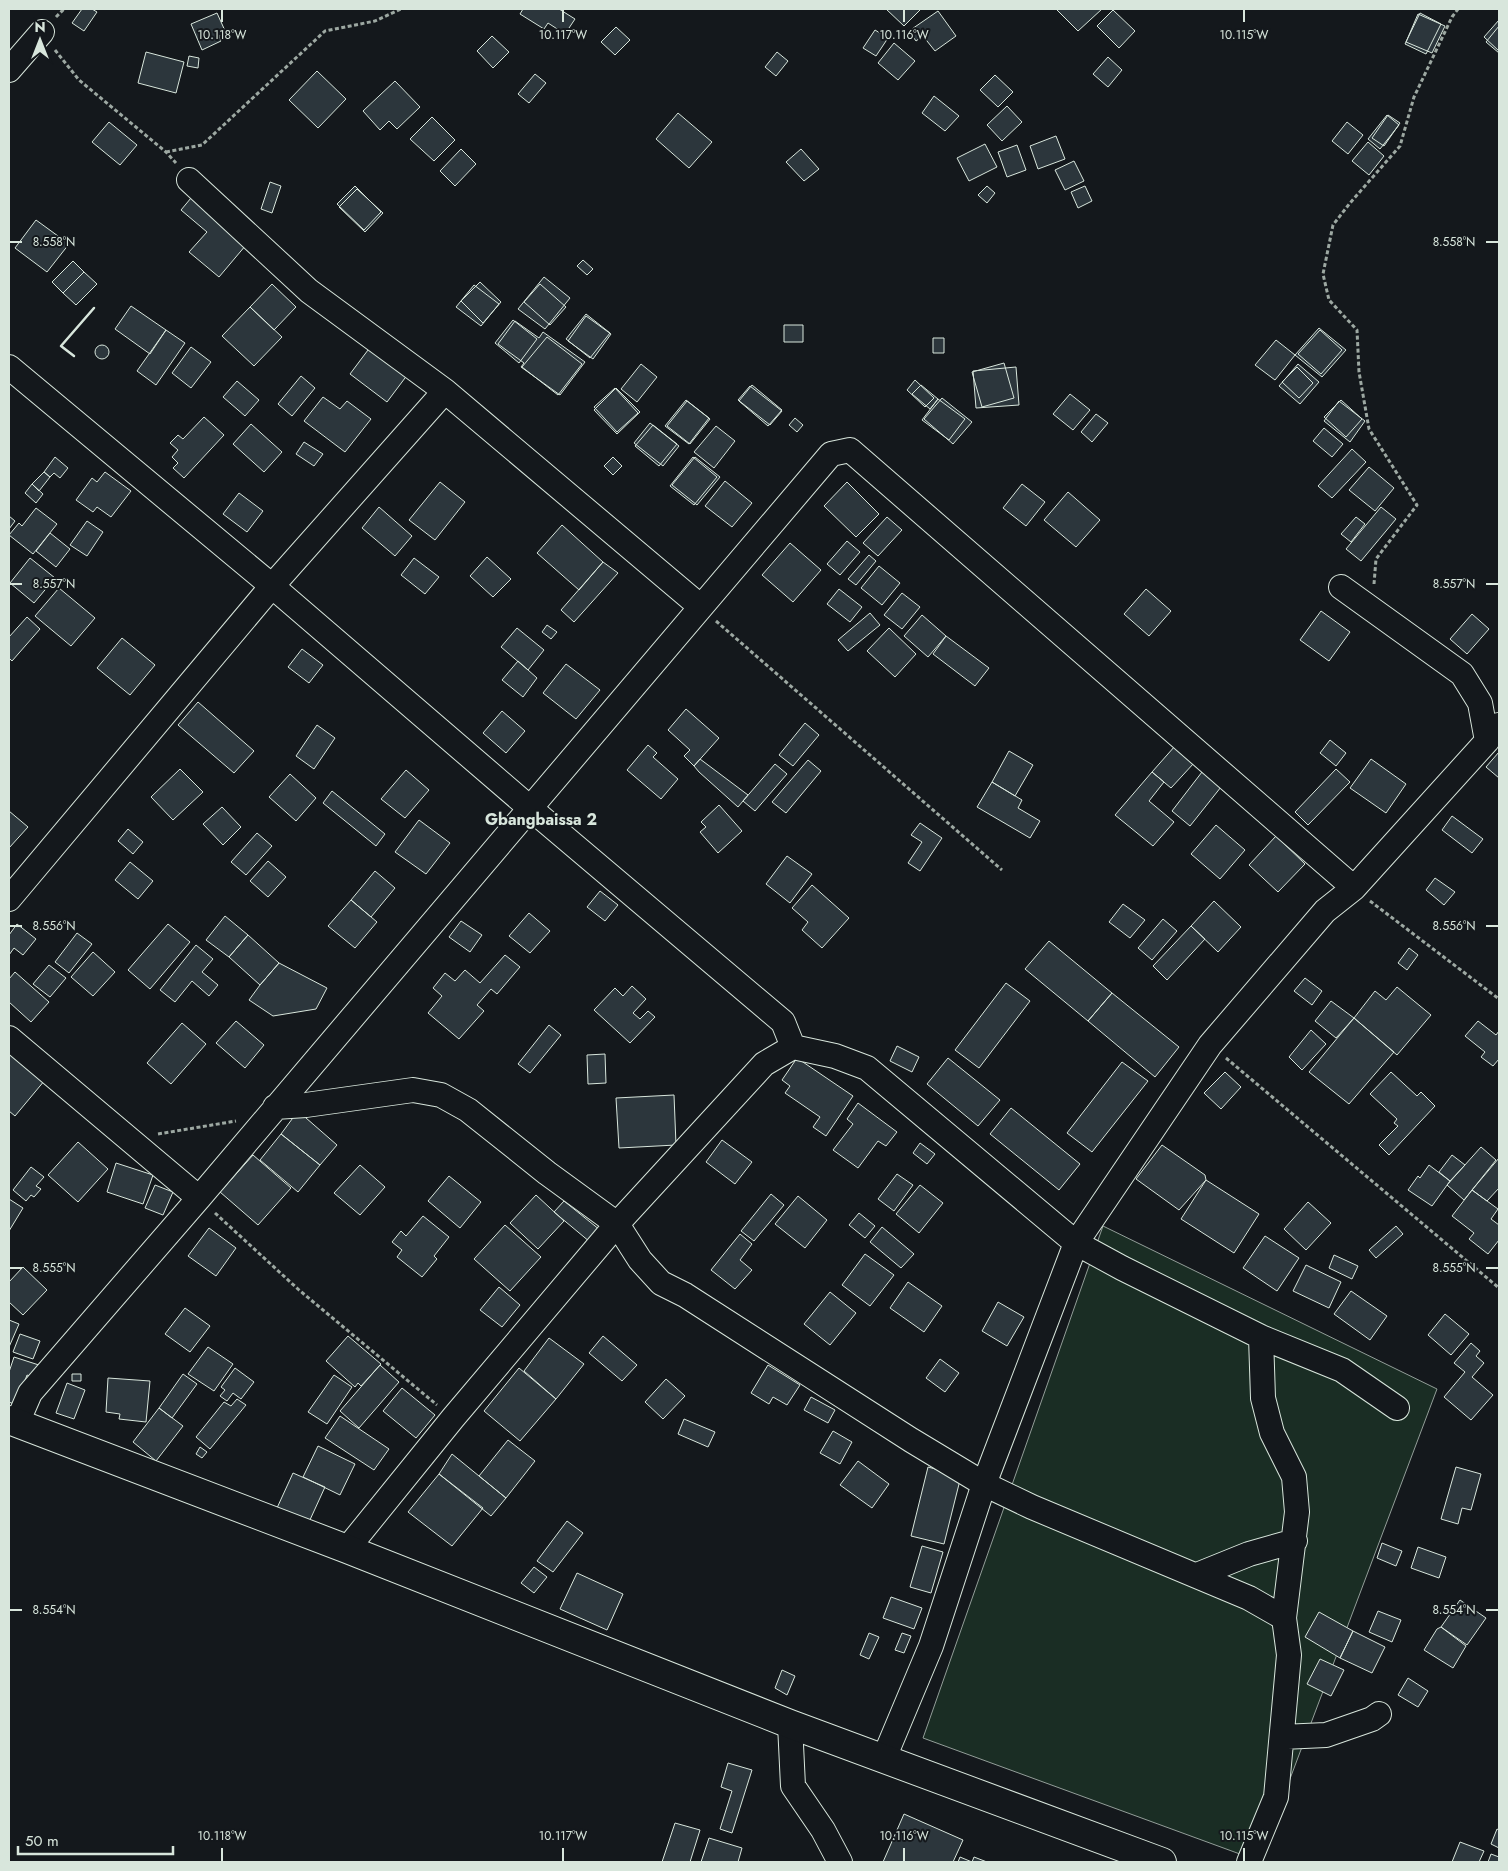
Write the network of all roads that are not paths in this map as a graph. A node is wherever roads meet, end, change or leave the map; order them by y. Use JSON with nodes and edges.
{"nodes":[{"id":1,"x":42,"y":32,"type":"road end"},
{"id":2,"x":9,"y":70,"type":"edge"},
{"id":3,"x":189,"y":180,"type":"road end"},
{"id":4,"x":9,"y":367,"type":"edge"},
{"id":5,"x":446,"y":391,"type":"junction"},
{"id":6,"x":272,"y":586,"type":"junction"},
{"id":7,"x":1341,"y":587,"type":"dead end"},
{"id":8,"x":701,"y":607,"type":"junction"},
{"id":9,"x":1493,"y":733,"type":"edge"},
{"id":10,"x":530,"y":808,"type":"junction"},
{"id":11,"x":1354,"y":888,"type":"junction"},
{"id":12,"x":9,"y":899,"type":"edge"},
{"id":13,"x":9,"y":1038,"type":"edge"},
{"id":14,"x":793,"y":1047,"type":"junction"},
{"id":15,"x":271,"y":1113,"type":"junction"},
{"id":16,"x":199,"y":1198,"type":"junction"},
{"id":17,"x":617,"y":1224,"type":"junction"},
{"id":18,"x":1076,"y":1243,"type":"junction"},
{"id":19,"x":1261,"y":1337,"type":"junction"},
{"id":20,"x":1397,"y":1408,"type":"dead end"},
{"id":21,"x":13,"y":1421,"type":"edge"},
{"id":22,"x":984,"y":1484,"type":"junction"},
{"id":23,"x":1295,"y":1541,"type":"junction"},
{"id":24,"x":347,"y":1549,"type":"junction"},
{"id":25,"x":1197,"y":1576,"type":"junction"},
{"id":26,"x":1284,"y":1618,"type":"junction"},
{"id":27,"x":1379,"y":1714,"type":"dead end"},
{"id":28,"x":790,"y":1724,"type":"junction"},
{"id":29,"x":1282,"y":1737,"type":"junction"},
{"id":30,"x":884,"y":1758,"type":"junction"},
{"id":31,"x":840,"y":1862,"type":"edge"},
{"id":32,"x":1162,"y":1862,"type":"edge"},
{"id":33,"x":1249,"y":1862,"type":"edge"}],
"edges":[{"from":1,"to":2,"type":"street"},
{"from":3,"to":5,"type":"street"},
{"from":4,"to":6,"type":"street"},
{"from":5,"to":6,"type":"street"},
{"from":5,"to":8,"type":"street"},
{"from":6,"to":10,"type":"street"},
{"from":6,"to":12,"type":"street"},
{"from":7,"to":9,"type":"street"},
{"from":8,"to":10,"type":"street"},
{"from":8,"to":11,"type":"street"},
{"from":9,"to":11,"type":"street"},
{"from":10,"to":14,"type":"street"},
{"from":10,"to":15,"type":"street"},
{"from":11,"to":18,"type":"street"},
{"from":13,"to":16,"type":"street"},
{"from":14,"to":17,"type":"street"},
{"from":14,"to":18,"type":"street"},
{"from":15,"to":16,"type":"street"},
{"from":15,"to":17,"type":"street"},
{"from":16,"to":21,"type":"street"},
{"from":17,"to":22,"type":"street"},
{"from":17,"to":24,"type":"street"},
{"from":18,"to":19,"type":"street"},
{"from":18,"to":22,"type":"street"},
{"from":19,"to":20,"type":"street"},
{"from":19,"to":23,"type":"street"},
{"from":21,"to":24,"type":"highway"},
{"from":22,"to":25,"type":"street"},
{"from":22,"to":30,"type":"street"},
{"from":23,"to":25,"type":"street"},
{"from":23,"to":26,"type":"street"},
{"from":24,"to":28,"type":"highway"},
{"from":25,"to":26,"type":"street"},
{"from":26,"to":29,"type":"street"},
{"from":27,"to":29,"type":"street"},
{"from":28,"to":30,"type":"highway"},
{"from":28,"to":31,"type":"street"},
{"from":29,"to":33,"type":"street"},
{"from":30,"to":32,"type":"highway"}]}
